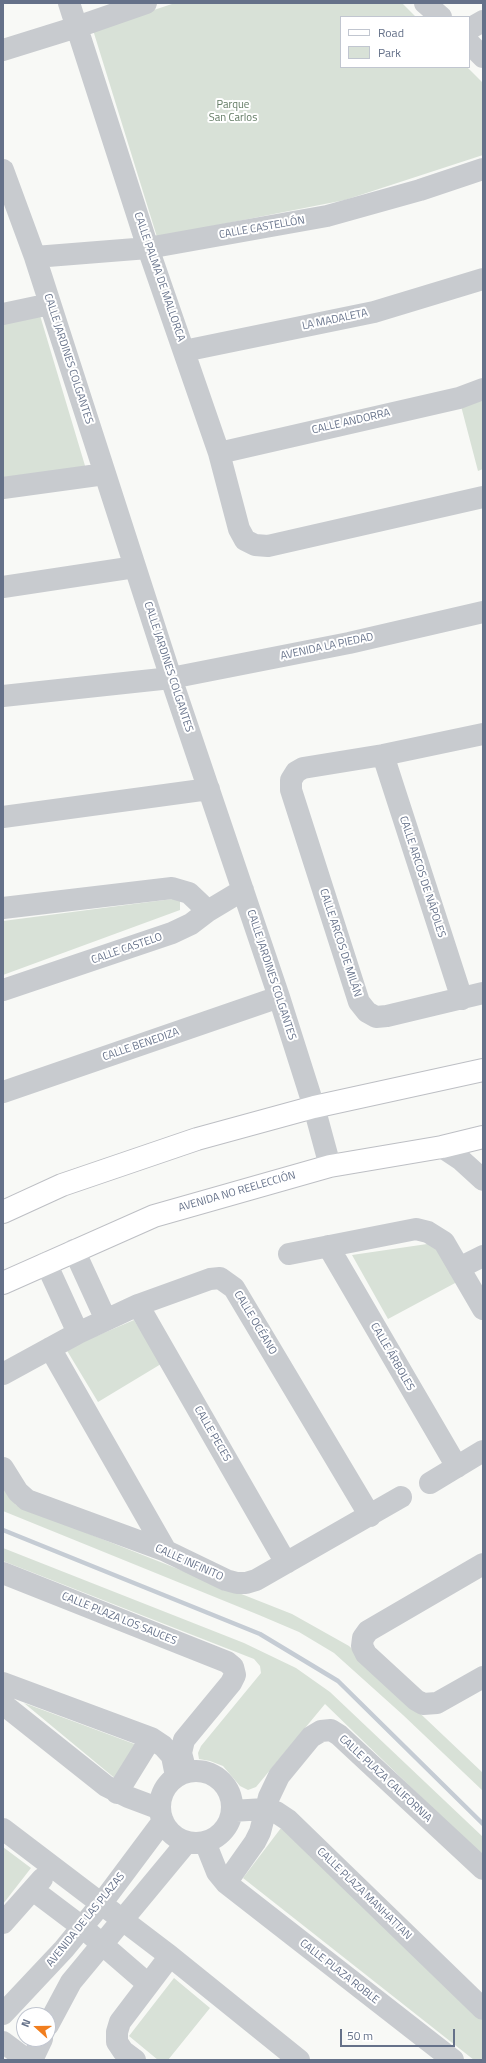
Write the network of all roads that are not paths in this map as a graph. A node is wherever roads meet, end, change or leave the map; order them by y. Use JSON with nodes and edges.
{"nodes":[{"id":1,"x":69,"y":3,"type":"edge"},
{"id":2,"x":146,"y":3,"type":"edge"},
{"id":3,"x":425,"y":3,"type":"edge"},
{"id":4,"x":440,"y":16,"type":"edge"},
{"id":5,"x":483,"y":21,"type":"edge"},
{"id":6,"x":77,"y":27,"type":"junction"},
{"id":7,"x":470,"y":28,"type":"edge"},
{"id":8,"x":470,"y":44,"type":"edge"},
{"id":9,"x":3,"y":50,"type":"edge"},
{"id":10,"x":483,"y":57,"type":"edge"},
{"id":11,"x":483,"y":169,"type":"edge"},
{"id":12,"x":3,"y":170,"type":"edge"},
{"id":13,"x":11,"y":214,"type":"edge"},
{"id":14,"x":148,"y":248,"type":"junction"},
{"id":15,"x":35,"y":257,"type":"junction"},
{"id":16,"x":483,"y":279,"type":"edge"},
{"id":17,"x":50,"y":304,"type":"junction"},
{"id":18,"x":3,"y":314,"type":"edge"},
{"id":19,"x":184,"y":351,"type":"junction"},
{"id":20,"x":483,"y":389,"type":"edge"},
{"id":21,"x":219,"y":453,"type":"junction"},
{"id":22,"x":105,"y":474,"type":"junction"},
{"id":23,"x":3,"y":488,"type":"edge"},
{"id":24,"x":483,"y":497,"type":"edge"},
{"id":25,"x":135,"y":567,"type":"junction"},
{"id":26,"x":3,"y":587,"type":"edge"},
{"id":27,"x":483,"y":612,"type":"edge"},
{"id":28,"x":171,"y":678,"type":"junction"},
{"id":29,"x":3,"y":696,"type":"edge"},
{"id":30,"x":482,"y":739,"type":"edge"},
{"id":31,"x":383,"y":755,"type":"junction"},
{"id":32,"x":210,"y":789,"type":"junction"},
{"id":33,"x":3,"y":817,"type":"edge"},
{"id":34,"x":243,"y":890,"type":"junction"},
{"id":35,"x":3,"y":908,"type":"edge"},
{"id":36,"x":208,"y":911,"type":"junction"},
{"id":37,"x":3,"y":990,"type":"edge"},
{"id":38,"x":483,"y":993,"type":"edge"},
{"id":39,"x":279,"y":998,"type":"junction"},
{"id":40,"x":462,"y":999,"type":"junction"},
{"id":41,"x":483,"y":1070,"type":"edge"},
{"id":42,"x":3,"y":1092,"type":"edge"},
{"id":43,"x":314,"y":1107,"type":"junction"},
{"id":44,"x":483,"y":1138,"type":"edge"},
{"id":45,"x":442,"y":1147,"type":"junction"},
{"id":46,"x":330,"y":1166,"type":"junction"},
{"id":47,"x":483,"y":1180,"type":"edge"},
{"id":48,"x":3,"y":1212,"type":"edge"},
{"id":49,"x":328,"y":1246,"type":"junction"},
{"id":50,"x":74,"y":1250,"type":"junction"},
{"id":51,"x":290,"y":1254,"type":"dead end"},
{"id":52,"x":483,"y":1256,"type":"edge"},
{"id":53,"x":46,"y":1263,"type":"junction"},
{"id":54,"x":459,"y":1268,"type":"junction"},
{"id":55,"x":3,"y":1280,"type":"edge"},
{"id":56,"x":481,"y":1299,"type":"edge"},
{"id":57,"x":138,"y":1305,"type":"junction"},
{"id":58,"x":106,"y":1320,"type":"junction"},
{"id":59,"x":78,"y":1333,"type":"junction"},
{"id":60,"x":50,"y":1348,"type":"junction"},
{"id":61,"x":3,"y":1374,"type":"edge"},
{"id":62,"x":483,"y":1451,"type":"edge"},
{"id":63,"x":457,"y":1467,"type":"junction"},
{"id":64,"x":3,"y":1468,"type":"edge"},
{"id":65,"x":430,"y":1483,"type":"dead end"},
{"id":66,"x":401,"y":1497,"type":"dead end"},
{"id":67,"x":370,"y":1516,"type":"junction"},
{"id":68,"x":166,"y":1551,"type":"junction"},
{"id":69,"x":286,"y":1563,"type":"junction"},
{"id":70,"x":483,"y":1564,"type":"edge"},
{"id":71,"x":3,"y":1573,"type":"edge"},
{"id":72,"x":483,"y":1677,"type":"edge"},
{"id":73,"x":3,"y":1684,"type":"edge"},
{"id":74,"x":3,"y":1704,"type":"edge"},
{"id":75,"x":151,"y":1738,"type":"junction"},
{"id":76,"x":181,"y":1775,"type":"junction"},
{"id":77,"x":117,"y":1792,"type":"junction"},
{"id":78,"x":265,"y":1809,"type":"junction"},
{"id":79,"x":232,"y":1811,"type":"junction"},
{"id":80,"x":162,"y":1815,"type":"junction"},
{"id":81,"x":3,"y":1829,"type":"edge"},
{"id":82,"x":196,"y":1842,"type":"junction"},
{"id":83,"x":52,"y":1867,"type":"junction"},
{"id":84,"x":483,"y":1869,"type":"edge"},
{"id":85,"x":226,"y":1883,"type":"junction"},
{"id":86,"x":33,"y":1890,"type":"junction"},
{"id":87,"x":101,"y":1904,"type":"junction"},
{"id":88,"x":124,"y":1921,"type":"junction"},
{"id":89,"x":3,"y":1923,"type":"edge"},
{"id":90,"x":82,"y":1927,"type":"junction"},
{"id":91,"x":103,"y":1945,"type":"junction"},
{"id":92,"x":170,"y":1956,"type":"junction"},
{"id":93,"x":148,"y":1984,"type":"junction"},
{"id":94,"x":483,"y":2009,"type":"edge"},
{"id":95,"x":56,"y":2010,"type":"edge"},
{"id":96,"x":3,"y":2014,"type":"edge"},
{"id":97,"x":38,"y":2047,"type":"edge"},
{"id":98,"x":32,"y":2060,"type":"edge"},
{"id":99,"x":135,"y":2060,"type":"edge"},
{"id":100,"x":299,"y":2060,"type":"edge"},
{"id":101,"x":452,"y":2060,"type":"edge"}],
"edges":[{"from":1,"to":6,"type":"street","name":"CALLE PALMA DE MALLORCA"},
{"from":2,"to":6,"type":"street"},
{"from":3,"to":4,"type":"street"},
{"from":5,"to":7,"type":"street"},
{"from":6,"to":9,"type":"street"},
{"from":6,"to":14,"type":"street","name":"CALLE PALMA DE MALLORCA"},
{"from":8,"to":10,"type":"street"},
{"from":11,"to":14,"type":"street","name":"CALLE CASTELLÓN"},
{"from":12,"to":13,"type":"street","name":"CALLE JARDINES COLGANTES"},
{"from":13,"to":15,"type":"street","name":"CALLE JARDINES COLGANTES"},
{"from":14,"to":15,"type":"street","name":"CALLE CASTELLÓN"},
{"from":14,"to":19,"type":"street","name":"CALLE PALMA DE MALLORCA"},
{"from":15,"to":17,"type":"street","name":"CALLE JARDINES COLGANTES"},
{"from":16,"to":19,"type":"street","name":"LA MADALETA"},
{"from":17,"to":18,"type":"street"},
{"from":17,"to":22,"type":"street","name":"CALLE JARDINES COLGANTES"},
{"from":19,"to":21,"type":"street","name":"CALLE PALMA DE MALLORCA"},
{"from":20,"to":21,"type":"street","name":"CALLE ANDORRA"},
{"from":21,"to":24,"type":"street","name":"CALLE PALMA DE MALLORCA"},
{"from":22,"to":23,"type":"street"},
{"from":22,"to":25,"type":"street","name":"CALLE JARDINES COLGANTES"},
{"from":25,"to":26,"type":"street"},
{"from":25,"to":28,"type":"street","name":"CALLE JARDINES COLGANTES"},
{"from":27,"to":28,"type":"street","name":"AVENIDA LA PIEDAD"},
{"from":28,"to":29,"type":"street","name":"AVENIDA LA PIEDAD"},
{"from":28,"to":32,"type":"street","name":"CALLE JARDINES COLGANTES"},
{"from":30,"to":31,"type":"street"},
{"from":31,"to":40,"type":"street","name":"CALLE ARCOS DE NÁPOLES"},
{"from":31,"to":40,"type":"street","name":"CALLE ARCOS DE MILÁN"},
{"from":32,"to":33,"type":"street"},
{"from":32,"to":34,"type":"street","name":"CALLE JARDINES COLGANTES"},
{"from":34,"to":36,"type":"street","name":"CALLE CASTELO"},
{"from":34,"to":39,"type":"street","name":"CALLE JARDINES COLGANTES"},
{"from":35,"to":36,"type":"street"},
{"from":36,"to":37,"type":"street","name":"CALLE CASTELO"},
{"from":38,"to":40,"type":"street","name":"CALLE ARCOS DE MILÁN"},
{"from":39,"to":42,"type":"street","name":"CALLE BENEDIZA"},
{"from":39,"to":43,"type":"street","name":"CALLE JARDINES COLGANTES"},
{"from":41,"to":43,"type":"main road"},
{"from":43,"to":46,"type":"street","name":"CALLE JARDINES COLGANTES"},
{"from":43,"to":48,"type":"main road"},
{"from":44,"to":45,"type":"main road","name":"AVENIDA NO REELECCIÓN"},
{"from":45,"to":46,"type":"main road","name":"AVENIDA NO REELECCIÓN"},
{"from":45,"to":47,"type":"street"},
{"from":46,"to":50,"type":"main road","name":"AVENIDA NO REELECCIÓN"},
{"from":49,"to":51,"type":"street"},
{"from":49,"to":54,"type":"street"},
{"from":49,"to":63,"type":"street","name":"CALLE ÁRBOLES"},
{"from":50,"to":53,"type":"main road","name":"AVENIDA NO REELECCIÓN"},
{"from":50,"to":58,"type":"street"},
{"from":52,"to":54,"type":"street"},
{"from":53,"to":55,"type":"main road","name":"AVENIDA NO REELECCIÓN"},
{"from":53,"to":59,"type":"street"},
{"from":54,"to":56,"type":"street"},
{"from":57,"to":58,"type":"street","name":"CALLE OCÉANO"},
{"from":57,"to":67,"type":"street","name":"CALLE OCÉANO"},
{"from":57,"to":69,"type":"street","name":"CALLE PECES"},
{"from":58,"to":59,"type":"street","name":"CALLE OCÉANO"},
{"from":59,"to":60,"type":"street","name":"CALLE OCÉANO"},
{"from":60,"to":61,"type":"street","name":"CALLE OCÉANO"},
{"from":60,"to":68,"type":"street"},
{"from":62,"to":63,"type":"street"},
{"from":63,"to":65,"type":"street"},
{"from":64,"to":68,"type":"street","name":"CALLE INFINITO"},
{"from":66,"to":67,"type":"street","name":"CALLE INFINITO"},
{"from":67,"to":69,"type":"street","name":"CALLE INFINITO"},
{"from":68,"to":69,"type":"street","name":"CALLE INFINITO"},
{"from":70,"to":72,"type":"street"},
{"from":71,"to":76,"type":"street","name":"CALLE PLAZA LOS SAUCES"},
{"from":73,"to":75,"type":"street"},
{"from":74,"to":77,"type":"street"},
{"from":75,"to":76,"type":"street"},
{"from":75,"to":77,"type":"street"},
{"from":76,"to":79,"type":"street"},
{"from":76,"to":80,"type":"street"},
{"from":77,"to":80,"type":"street"},
{"from":78,"to":79,"type":"street","name":"CALLE PLAZA MANHATTAN"},
{"from":78,"to":84,"type":"street","name":"CALLE PLAZA CALIFORNIA"},
{"from":78,"to":85,"type":"street"},
{"from":78,"to":94,"type":"street","name":"CALLE PLAZA MANHATTAN"},
{"from":79,"to":82,"type":"street"},
{"from":80,"to":82,"type":"street"},
{"from":80,"to":87,"type":"street","name":"AVENIDA DE LAS PLAZAS"},
{"from":81,"to":83,"type":"street"},
{"from":82,"to":85,"type":"street","name":"CALLE PLAZA ROBLE"},
{"from":82,"to":88,"type":"street"},
{"from":83,"to":86,"type":"street"},
{"from":83,"to":87,"type":"street"},
{"from":85,"to":101,"type":"street","name":"CALLE PLAZA ROBLE"},
{"from":86,"to":89,"type":"street"},
{"from":86,"to":90,"type":"street"},
{"from":87,"to":88,"type":"street"},
{"from":87,"to":90,"type":"street","name":"AVENIDA DE LAS PLAZAS"},
{"from":88,"to":91,"type":"street"},
{"from":88,"to":92,"type":"street"},
{"from":90,"to":91,"type":"street"},
{"from":90,"to":96,"type":"street","name":"AVENIDA DE LAS PLAZAS"},
{"from":91,"to":93,"type":"street"},
{"from":91,"to":95,"type":"street"},
{"from":92,"to":93,"type":"street"},
{"from":92,"to":100,"type":"street"},
{"from":93,"to":99,"type":"street"},
{"from":97,"to":98,"type":"street"}]}
